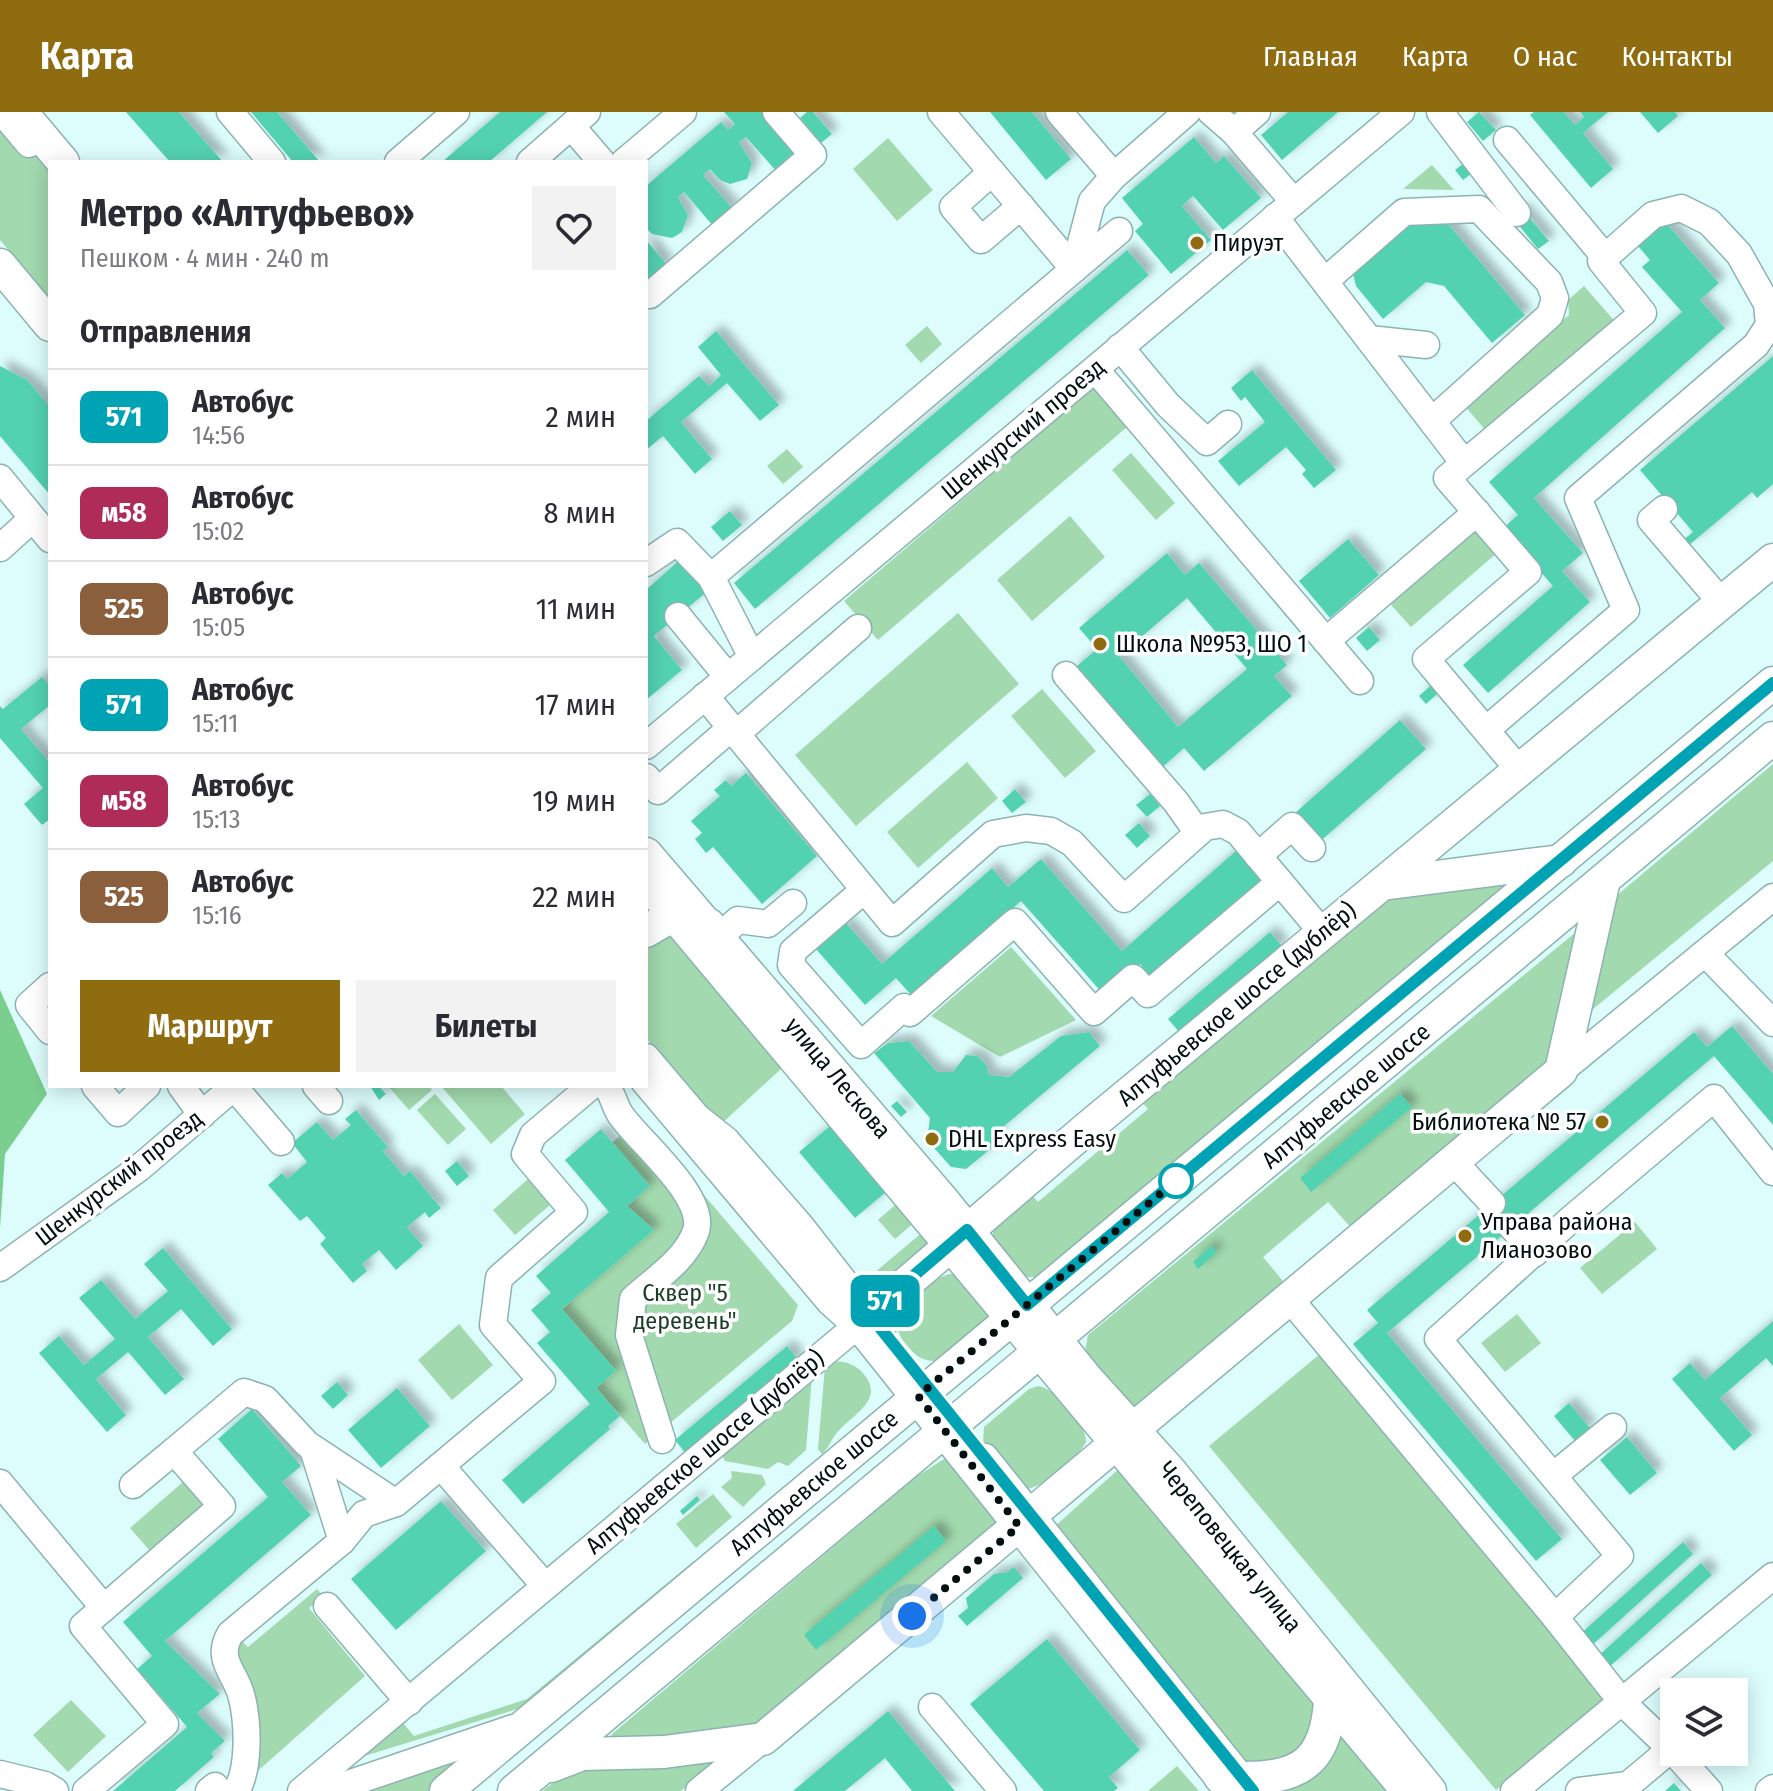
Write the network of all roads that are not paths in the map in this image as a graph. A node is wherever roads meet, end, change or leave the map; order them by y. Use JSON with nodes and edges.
{"nodes":[{"id":1,"x":2,"y":112,"type":"edge"},
{"id":2,"x":21,"y":112,"type":"edge"},
{"id":3,"x":230,"y":112,"type":"edge"},
{"id":4,"x":456,"y":112,"type":"edge"},
{"id":5,"x":683,"y":112,"type":"edge"},
{"id":6,"x":776,"y":112,"type":"edge"},
{"id":7,"x":941,"y":112,"type":"edge"},
{"id":8,"x":1059,"y":112,"type":"edge"},
{"id":9,"x":1187,"y":112,"type":"edge"},
{"id":10,"x":1211,"y":112,"type":"edge"},
{"id":11,"x":1257,"y":112,"type":"edge"},
{"id":12,"x":1401,"y":112,"type":"edge"},
{"id":13,"x":1440,"y":112,"type":"edge"},
{"id":14,"x":579,"y":119,"type":"edge"},
{"id":15,"x":1234,"y":132,"type":"junction"},
{"id":16,"x":1507,"y":140,"type":"dead end"},
{"id":17,"x":61,"y":160,"type":"edge"},
{"id":18,"x":270,"y":160,"type":"edge"},
{"id":19,"x":400,"y":160,"type":"edge"},
{"id":20,"x":532,"y":160,"type":"edge"},
{"id":21,"x":601,"y":160,"type":"edge"},
{"id":22,"x":626,"y":160,"type":"edge"},
{"id":23,"x":48,"y":166,"type":"edge"},
{"id":24,"x":992,"y":172,"type":"junction"},
{"id":25,"x":1114,"y":176,"type":"junction"},
{"id":26,"x":1021,"y":206,"type":"junction"},
{"id":27,"x":1285,"y":209,"type":"junction"},
{"id":28,"x":1517,"y":213,"type":"dead end"},
{"id":29,"x":1119,"y":231,"type":"dead end"},
{"id":30,"x":1605,"y":257,"type":"junction"},
{"id":31,"x":1,"y":264,"type":"edge"},
{"id":32,"x":1074,"y":269,"type":"junction"},
{"id":33,"x":1325,"y":281,"type":"junction"},
{"id":34,"x":650,"y":295,"type":"dead end"},
{"id":35,"x":48,"y":303,"type":"edge"},
{"id":36,"x":48,"y":323,"type":"edge"},
{"id":37,"x":1771,"y":323,"type":"edge"},
{"id":38,"x":1369,"y":339,"type":"junction"},
{"id":39,"x":1426,"y":345,"type":"dead end"},
{"id":40,"x":1120,"y":347,"type":"junction"},
{"id":41,"x":1095,"y":369,"type":"junction"},
{"id":42,"x":1432,"y":421,"type":"junction"},
{"id":43,"x":1228,"y":424,"type":"dead end"},
{"id":44,"x":1464,"y":463,"type":"junction"},
{"id":45,"x":0,"y":478,"type":"edge"},
{"id":46,"x":1664,"y":509,"type":"dead end"},
{"id":47,"x":1477,"y":512,"type":"junction"},
{"id":48,"x":32,"y":519,"type":"junction"},
{"id":49,"x":48,"y":537,"type":"edge"},
{"id":50,"x":0,"y":548,"type":"edge"},
{"id":51,"x":1773,"y":560,"type":"edge"},
{"id":52,"x":648,"y":562,"type":"edge"},
{"id":53,"x":711,"y":577,"type":"junction"},
{"id":54,"x":1722,"y":603,"type":"junction"},
{"id":55,"x":678,"y":616,"type":"dead end"},
{"id":56,"x":858,"y":628,"type":"dead end"},
{"id":57,"x":1326,"y":641,"type":"junction"},
{"id":58,"x":752,"y":657,"type":"junction"},
{"id":59,"x":1066,"y":675,"type":"dead end"},
{"id":60,"x":728,"y":677,"type":"junction"},
{"id":61,"x":1360,"y":681,"type":"dead end"},
{"id":62,"x":1773,"y":683,"type":"edge"},
{"id":63,"x":705,"y":696,"type":"junction"},
{"id":64,"x":1486,"y":730,"type":"junction"},
{"id":65,"x":733,"y":731,"type":"junction"},
{"id":66,"x":1773,"y":738,"type":"edge"},
{"id":67,"x":648,"y":744,"type":"edge"},
{"id":68,"x":1520,"y":771,"type":"junction"},
{"id":69,"x":648,"y":779,"type":"edge"},
{"id":70,"x":1198,"y":833,"type":"junction"},
{"id":71,"x":1312,"y":848,"type":"dead end"},
{"id":72,"x":1258,"y":856,"type":"junction"},
{"id":73,"x":1561,"y":861,"type":"junction"},
{"id":74,"x":1604,"y":880,"type":"junction"},
{"id":75,"x":1280,"y":882,"type":"junction"},
{"id":76,"x":1382,"y":884,"type":"junction"},
{"id":77,"x":864,"y":890,"type":"junction"},
{"id":78,"x":652,"y":893,"type":"edge"},
{"id":79,"x":1773,"y":897,"type":"edge"},
{"id":80,"x":793,"y":903,"type":"dead end"},
{"id":81,"x":714,"y":931,"type":"junction"},
{"id":82,"x":1322,"y":932,"type":"junction"},
{"id":83,"x":1705,"y":953,"type":"junction"},
{"id":84,"x":742,"y":963,"type":"junction"},
{"id":85,"x":48,"y":988,"type":"edge"},
{"id":86,"x":748,"y":1007,"type":"junction"},
{"id":87,"x":1773,"y":1022,"type":"edge"},
{"id":88,"x":48,"y":1029,"type":"edge"},
{"id":89,"x":648,"y":1059,"type":"edge"},
{"id":90,"x":1561,"y":1071,"type":"junction"},
{"id":91,"x":648,"y":1081,"type":"edge"},
{"id":92,"x":97,"y":1088,"type":"edge"},
{"id":93,"x":145,"y":1088,"type":"edge"},
{"id":94,"x":182,"y":1088,"type":"edge"},
{"id":95,"x":233,"y":1088,"type":"edge"},
{"id":96,"x":237,"y":1088,"type":"edge"},
{"id":97,"x":589,"y":1088,"type":"edge"},
{"id":98,"x":607,"y":1088,"type":"edge"},
{"id":99,"x":202,"y":1115,"type":"junction"},
{"id":100,"x":821,"y":1125,"type":"dead end"},
{"id":101,"x":281,"y":1142,"type":"dead end"},
{"id":102,"x":1453,"y":1161,"type":"junction"},
{"id":103,"x":1773,"y":1172,"type":"edge"},
{"id":104,"x":1492,"y":1203,"type":"dead end"},
{"id":105,"x":1512,"y":1227,"type":"dead end"},
{"id":106,"x":958,"y":1238,"type":"junction"},
{"id":107,"x":1535,"y":1253,"type":"junction"},
{"id":108,"x":0,"y":1268,"type":"edge"},
{"id":109,"x":1289,"y":1298,"type":"junction"},
{"id":110,"x":1018,"y":1312,"type":"junction"},
{"id":111,"x":864,"y":1319,"type":"junction"},
{"id":112,"x":1047,"y":1345,"type":"junction"},
{"id":113,"x":923,"y":1392,"type":"junction"},
{"id":114,"x":950,"y":1424,"type":"junction"},
{"id":115,"x":1613,"y":1427,"type":"dead end"},
{"id":116,"x":1122,"y":1437,"type":"junction"},
{"id":117,"x":662,"y":1440,"type":"dead end"},
{"id":118,"x":313,"y":1449,"type":"junction"},
{"id":119,"x":174,"y":1451,"type":"junction"},
{"id":120,"x":442,"y":1467,"type":"junction"},
{"id":121,"x":1553,"y":1476,"type":"junction"},
{"id":122,"x":0,"y":1483,"type":"edge"},
{"id":123,"x":133,"y":1485,"type":"dead end"},
{"id":124,"x":396,"y":1503,"type":"junction"},
{"id":125,"x":1026,"y":1520,"type":"junction"},
{"id":126,"x":342,"y":1541,"type":"junction"},
{"id":127,"x":1773,"y":1576,"type":"edge"},
{"id":128,"x":545,"y":1586,"type":"junction"},
{"id":129,"x":327,"y":1606,"type":"dead end"},
{"id":130,"x":104,"y":1608,"type":"junction"},
{"id":131,"x":1555,"y":1617,"type":"junction"},
{"id":132,"x":1331,"y":1689,"type":"junction"},
{"id":133,"x":409,"y":1702,"type":"junction"},
{"id":134,"x":1622,"y":1702,"type":"junction"},
{"id":135,"x":932,"y":1707,"type":"dead end"},
{"id":136,"x":528,"y":1722,"type":"junction"},
{"id":137,"x":763,"y":1739,"type":"junction"},
{"id":138,"x":1660,"y":1739,"type":"edge"},
{"id":139,"x":1660,"y":1761,"type":"edge"},
{"id":140,"x":1686,"y":1766,"type":"edge"},
{"id":141,"x":1539,"y":1771,"type":"junction"},
{"id":142,"x":0,"y":1774,"type":"edge"},
{"id":143,"x":526,"y":1781,"type":"edge"},
{"id":144,"x":1237,"y":1784,"type":"edge"},
{"id":145,"x":55,"y":1791,"type":"edge"},
{"id":146,"x":86,"y":1791,"type":"edge"},
{"id":147,"x":209,"y":1791,"type":"edge"},
{"id":148,"x":219,"y":1791,"type":"edge"},
{"id":149,"x":236,"y":1791,"type":"edge"},
{"id":150,"x":301,"y":1791,"type":"edge"},
{"id":151,"x":327,"y":1791,"type":"edge"},
{"id":152,"x":446,"y":1791,"type":"edge"},
{"id":153,"x":699,"y":1791,"type":"edge"},
{"id":154,"x":1003,"y":1791,"type":"edge"},
{"id":155,"x":1404,"y":1791,"type":"edge"},
{"id":156,"x":1430,"y":1791,"type":"edge"},
{"id":157,"x":1514,"y":1791,"type":"edge"},
{"id":158,"x":1578,"y":1791,"type":"edge"},
{"id":159,"x":1709,"y":1791,"type":"edge"}],
"edges":[{"from":1,"to":23,"type":"street"},
{"from":2,"to":17,"type":"main road"},
{"from":3,"to":18,"type":"street"},
{"from":4,"to":19,"type":"street"},
{"from":5,"to":22,"type":"street"},
{"from":6,"to":34,"type":"street"},
{"from":7,"to":24,"type":"street"},
{"from":8,"to":25,"type":"street"},
{"from":9,"to":25,"type":"street"},
{"from":10,"to":15,"type":"street"},
{"from":11,"to":15,"type":"street"},
{"from":12,"to":27,"type":"street","name":"Шенкурский проезд"},
{"from":13,"to":28,"type":"street"},
{"from":14,"to":20,"type":"street"},
{"from":14,"to":21,"type":"street"},
{"from":15,"to":27,"type":"street"},
{"from":16,"to":30,"type":"street"},
{"from":24,"to":26,"type":"street"},
{"from":24,"to":26,"type":"street"},
{"from":25,"to":32,"type":"street"},
{"from":26,"to":32,"type":"street"},
{"from":27,"to":33,"type":"street"},
{"from":27,"to":40,"type":"street","name":"Шенкурский проезд"},
{"from":29,"to":32,"type":"street"},
{"from":30,"to":37,"type":"street"},
{"from":30,"to":44,"type":"street"},
{"from":31,"to":35,"type":"street"},
{"from":31,"to":36,"type":"main road"},
{"from":32,"to":53,"type":"street"},
{"from":33,"to":38,"type":"street"},
{"from":33,"to":42,"type":"street"},
{"from":37,"to":64,"type":"street"},
{"from":38,"to":39,"type":"street"},
{"from":38,"to":42,"type":"street"},
{"from":40,"to":41,"type":"street","name":"Шенкурский проезд"},
{"from":40,"to":43,"type":"street"},
{"from":41,"to":57,"type":"street"},
{"from":41,"to":58,"type":"street","name":"Шенкурский проезд"},
{"from":42,"to":44,"type":"street"},
{"from":44,"to":47,"type":"street"},
{"from":45,"to":48,"type":"street"},
{"from":46,"to":54,"type":"street"},
{"from":47,"to":57,"type":"street"},
{"from":47,"to":64,"type":"street"},
{"from":48,"to":49,"type":"street"},
{"from":48,"to":50,"type":"street"},
{"from":51,"to":54,"type":"main road","name":"Алтуфьевское шоссе (дублёр)"},
{"from":52,"to":53,"type":"street"},
{"from":53,"to":58,"type":"street"},
{"from":54,"to":68,"type":"main road","name":"Алтуфьевское шоссе (дублёр)"},
{"from":55,"to":60,"type":"street"},
{"from":56,"to":65,"type":"street"},
{"from":57,"to":61,"type":"street"},
{"from":58,"to":60,"type":"street","name":"Шенкурский проезд"},
{"from":59,"to":70,"type":"street"},
{"from":60,"to":63,"type":"street","name":"Шенкурский проезд"},
{"from":62,"to":73,"type":"main road","name":"Алтуфьевское шоссе"},
{"from":63,"to":65,"type":"street"},
{"from":63,"to":67,"type":"street","name":"Шенкурский проезд"},
{"from":64,"to":68,"type":"street"},
{"from":65,"to":69,"type":"street"},
{"from":65,"to":77,"type":"street"},
{"from":66,"to":74,"type":"main road","name":"Алтуфьевское шоссе"},
{"from":68,"to":76,"type":"main road","name":"Алтуфьевское шоссе (дублёр)"},
{"from":70,"to":72,"type":"street"},
{"from":70,"to":77,"type":"street"},
{"from":71,"to":72,"type":"street"},
{"from":72,"to":75,"type":"street"},
{"from":73,"to":76,"type":"main road"},
{"from":73,"to":110,"type":"main road","name":"Алтуфьевское шоссе"},
{"from":74,"to":90,"type":"main road"},
{"from":74,"to":112,"type":"main road","name":"Алтуфьевское шоссе"},
{"from":75,"to":77,"type":"street"},
{"from":75,"to":82,"type":"street"},
{"from":76,"to":82,"type":"main road","name":"Алтуфьевское шоссе (дублёр)"},
{"from":78,"to":81,"type":"main road","name":"улица Лескова"},
{"from":78,"to":81,"type":"main road"},
{"from":78,"to":86,"type":"street","name":"улица Лескова"},
{"from":79,"to":83,"type":"street"},
{"from":80,"to":81,"type":"street"},
{"from":81,"to":84,"type":"main road","name":"улица Лескова"},
{"from":82,"to":106,"type":"main road","name":"Алтуфьевское шоссе (дублёр)"},
{"from":83,"to":87,"type":"street"},
{"from":83,"to":90,"type":"street"},
{"from":84,"to":86,"type":"street"},
{"from":84,"to":106,"type":"main road","name":"улица Лескова"},
{"from":85,"to":88,"type":"street"},
{"from":86,"to":100,"type":"street"},
{"from":86,"to":106,"type":"street","name":"улица Лескова"},
{"from":89,"to":111,"type":"street"},
{"from":90,"to":102,"type":"main road"},
{"from":91,"to":111,"type":"main road"},
{"from":92,"to":93,"type":"street"},
{"from":94,"to":99,"type":"street"},
{"from":95,"to":99,"type":"street","name":"Шенкурский проезд"},
{"from":96,"to":101,"type":"street"},
{"from":97,"to":120,"type":"street"},
{"from":98,"to":117,"type":"street"},
{"from":99,"to":108,"type":"street","name":"Шенкурский проезд"},
{"from":102,"to":104,"type":"street"},
{"from":102,"to":109,"type":"main road"},
{"from":103,"to":107,"type":"street"},
{"from":105,"to":107,"type":"street"},
{"from":106,"to":110,"type":"main road","name":"улица Лескова"},
{"from":106,"to":111,"type":"main road","name":"Алтуфьевское шоссе (дублёр)"},
{"from":107,"to":121,"type":"street"},
{"from":109,"to":116,"type":"main road"},
{"from":109,"to":131,"type":"street"},
{"from":110,"to":112,"type":"main road","name":"Череповецкая улица"},
{"from":110,"to":113,"type":"main road","name":"Алтуфьевское шоссе"},
{"from":111,"to":113,"type":"main road"},
{"from":111,"to":128,"type":"street","name":"Алтуфьевское шоссе (дублёр)"},
{"from":112,"to":114,"type":"main road","name":"Алтуфьевское шоссе"},
{"from":112,"to":116,"type":"main road","name":"Череповецкая улица"},
{"from":113,"to":114,"type":"main road"},
{"from":113,"to":136,"type":"main road","name":"Алтуфьевское шоссе"},
{"from":114,"to":125,"type":"main road"},
{"from":114,"to":143,"type":"main road","name":"Алтуфьевское шоссе"},
{"from":115,"to":121,"type":"street"},
{"from":116,"to":125,"type":"main road"},
{"from":116,"to":132,"type":"main road","name":"Череповецкая улица"},
{"from":118,"to":119,"type":"street"},
{"from":118,"to":124,"type":"street"},
{"from":118,"to":126,"type":"street"},
{"from":119,"to":123,"type":"street"},
{"from":119,"to":130,"type":"street"},
{"from":120,"to":124,"type":"street"},
{"from":120,"to":128,"type":"street"},
{"from":121,"to":131,"type":"street"},
{"from":122,"to":130,"type":"street"},
{"from":124,"to":126,"type":"street"},
{"from":125,"to":137,"type":"main road"},
{"from":125,"to":144,"type":"main road"},
{"from":126,"to":149,"type":"street"},
{"from":127,"to":134,"type":"street"},
{"from":128,"to":133,"type":"street","name":"Алтуфьевское шоссе (дублёр)"},
{"from":129,"to":133,"type":"street"},
{"from":130,"to":146,"type":"street"},
{"from":131,"to":134,"type":"street"},
{"from":132,"to":144,"type":"main road"},
{"from":132,"to":155,"type":"street","name":"Череповецкая улица"},
{"from":132,"to":156,"type":"main road","name":"Череповецкая улица"},
{"from":133,"to":150,"type":"street","name":"Алтуфьевское шоссе (дублёр)"},
{"from":134,"to":138,"type":"street"},
{"from":134,"to":141,"type":"street"},
{"from":135,"to":154,"type":"street"},
{"from":136,"to":151,"type":"street"},
{"from":136,"to":152,"type":"main road","name":"Алтуфьевское шоссе"},
{"from":137,"to":143,"type":"main road"},
{"from":137,"to":153,"type":"street"},
{"from":139,"to":158,"type":"street"},
{"from":140,"to":159,"type":"street"},
{"from":141,"to":157,"type":"street"},
{"from":141,"to":158,"type":"street"},
{"from":142,"to":145,"type":"street"},
{"from":147,"to":148,"type":"street"}]}
